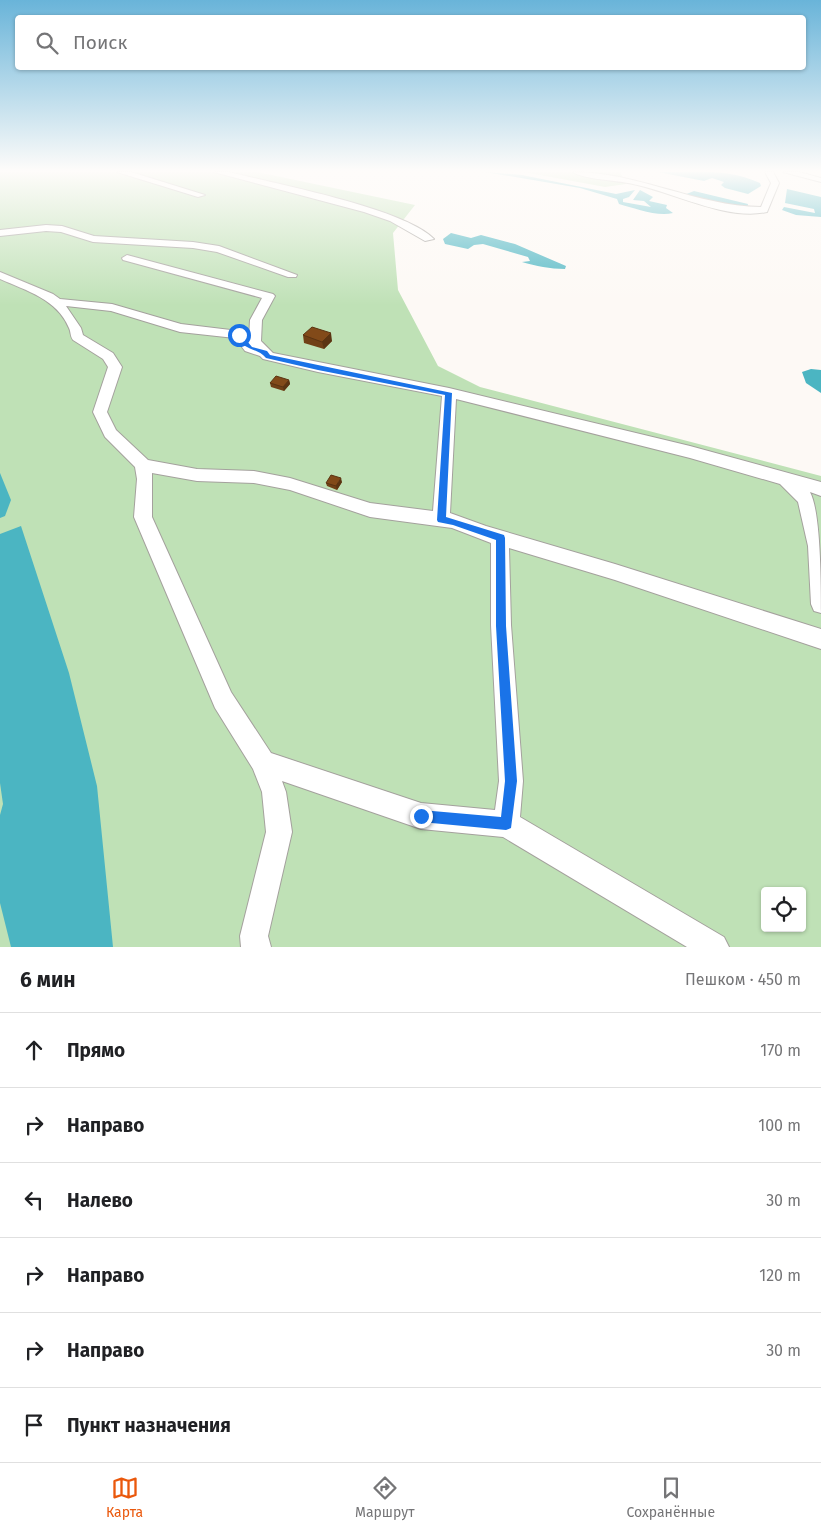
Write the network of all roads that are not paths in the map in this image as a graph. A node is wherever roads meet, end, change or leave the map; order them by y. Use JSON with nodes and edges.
{"nodes":[{"id":1,"x":385,"y":216,"type":"edge"},
{"id":2,"x":0,"y":233,"type":"edge"},
{"id":3,"x":429,"y":239,"type":"dead end"},
{"id":4,"x":127,"y":258,"type":"dead end"},
{"id":5,"x":0,"y":275,"type":"edge"},
{"id":6,"x":292,"y":275,"type":"dead end"},
{"id":7,"x":57,"y":302,"type":"junction"},
{"id":8,"x":264,"y":352,"type":"junction"},
{"id":9,"x":449,"y":393,"type":"junction"},
{"id":10,"x":143,"y":465,"type":"junction"},
{"id":11,"x":784,"y":479,"type":"junction"},
{"id":12,"x":821,"y":489,"type":"edge"},
{"id":13,"x":441,"y":520,"type":"junction"},
{"id":14,"x":500,"y":538,"type":"junction"},
{"id":15,"x":821,"y":604,"type":"edge"},
{"id":16,"x":821,"y":639,"type":"edge"},
{"id":17,"x":263,"y":762,"type":"junction"},
{"id":18,"x":506,"y":824,"type":"junction"},
{"id":19,"x":256,"y":947,"type":"edge"},
{"id":20,"x":714,"y":947,"type":"edge"}],
"edges":[{"from":1,"to":3,"type":"street"},
{"from":2,"to":6,"type":"street"},
{"from":4,"to":8,"type":"street"},
{"from":5,"to":7,"type":"street"},
{"from":7,"to":8,"type":"street"},
{"from":7,"to":10,"type":"street"},
{"from":8,"to":9,"type":"street"},
{"from":9,"to":11,"type":"street"},
{"from":9,"to":13,"type":"street"},
{"from":10,"to":13,"type":"street"},
{"from":10,"to":17,"type":"street"},
{"from":11,"to":12,"type":"street"},
{"from":11,"to":15,"type":"street"},
{"from":13,"to":14,"type":"street"},
{"from":14,"to":16,"type":"street"},
{"from":14,"to":18,"type":"street"},
{"from":17,"to":18,"type":"street"},
{"from":17,"to":19,"type":"street"},
{"from":18,"to":20,"type":"street"}]}
